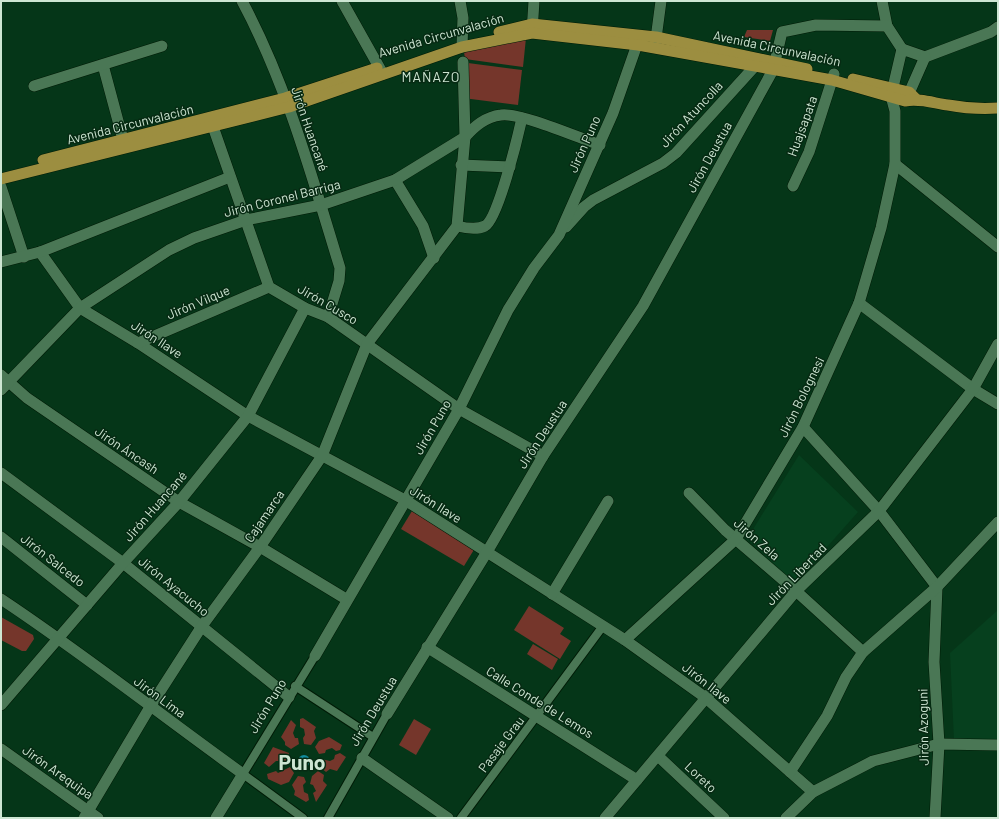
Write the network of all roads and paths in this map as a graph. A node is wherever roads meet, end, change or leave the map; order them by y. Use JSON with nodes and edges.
{"nodes":[{"id":1,"x":242,"y":1,"type":"edge"},
{"id":2,"x":342,"y":1,"type":"edge"},
{"id":3,"x":460,"y":1,"type":"edge"},
{"id":4,"x":534,"y":1,"type":"edge"},
{"id":5,"x":661,"y":1,"type":"edge"},
{"id":6,"x":882,"y":1,"type":"edge"},
{"id":7,"x":887,"y":26,"type":"junction"},
{"id":8,"x":998,"y":27,"type":"edge"},
{"id":9,"x":532,"y":28,"type":"junction"},
{"id":10,"x":639,"y":40,"type":"junction"},
{"id":11,"x":655,"y":42,"type":"junction"},
{"id":12,"x":462,"y":44,"type":"junction"},
{"id":13,"x":162,"y":46,"type":"dead end"},
{"id":14,"x":902,"y":49,"type":"junction"},
{"id":15,"x":925,"y":57,"type":"junction"},
{"id":16,"x":463,"y":62,"type":"dead end"},
{"id":17,"x":756,"y":62,"type":"junction"},
{"id":18,"x":104,"y":65,"type":"junction"},
{"id":19,"x":774,"y":66,"type":"junction"},
{"id":20,"x":381,"y":71,"type":"junction"},
{"id":21,"x":833,"y":77,"type":"junction"},
{"id":22,"x":34,"y":86,"type":"dead end"},
{"id":23,"x":892,"y":92,"type":"junction"},
{"id":24,"x":910,"y":97,"type":"junction"},
{"id":25,"x":287,"y":102,"type":"junction"},
{"id":26,"x":998,"y":108,"type":"edge"},
{"id":27,"x":895,"y":111,"type":"junction"},
{"id":28,"x":522,"y":118,"type":"junction"},
{"id":29,"x":212,"y":122,"type":"junction"},
{"id":30,"x":465,"y":137,"type":"junction"},
{"id":31,"x":124,"y":143,"type":"junction"},
{"id":32,"x":600,"y":146,"type":"junction"},
{"id":33,"x":461,"y":164,"type":"junction"},
{"id":34,"x":895,"y":164,"type":"junction"},
{"id":35,"x":510,"y":167,"type":"junction"},
{"id":36,"x":1,"y":172,"type":"edge"},
{"id":37,"x":230,"y":177,"type":"junction"},
{"id":38,"x":1,"y":179,"type":"edge"},
{"id":39,"x":395,"y":180,"type":"junction"},
{"id":40,"x":793,"y":186,"type":"dead end"},
{"id":41,"x":1,"y":187,"type":"edge"},
{"id":42,"x":321,"y":205,"type":"junction"},
{"id":43,"x":246,"y":220,"type":"junction"},
{"id":44,"x":457,"y":226,"type":"junction"},
{"id":45,"x":559,"y":235,"type":"junction"},
{"id":46,"x":998,"y":247,"type":"edge"},
{"id":47,"x":40,"y":252,"type":"junction"},
{"id":48,"x":24,"y":257,"type":"junction"},
{"id":49,"x":434,"y":258,"type":"junction"},
{"id":50,"x":1,"y":262,"type":"edge"},
{"id":51,"x":269,"y":287,"type":"junction"},
{"id":52,"x":860,"y":303,"type":"junction"},
{"id":53,"x":80,"y":308,"type":"junction"},
{"id":54,"x":305,"y":308,"type":"junction"},
{"id":55,"x":328,"y":317,"type":"junction"},
{"id":56,"x":138,"y":343,"type":"junction"},
{"id":57,"x":367,"y":344,"type":"junction"},
{"id":58,"x":998,"y":344,"type":"edge"},
{"id":59,"x":3,"y":382,"type":"edge"},
{"id":60,"x":973,"y":389,"type":"junction"},
{"id":61,"x":998,"y":404,"type":"edge"},
{"id":62,"x":459,"y":409,"type":"junction"},
{"id":63,"x":248,"y":416,"type":"junction"},
{"id":64,"x":803,"y":427,"type":"junction"},
{"id":65,"x":322,"y":456,"type":"junction"},
{"id":66,"x":543,"y":456,"type":"junction"},
{"id":67,"x":1,"y":473,"type":"edge"},
{"id":68,"x":689,"y":493,"type":"dead end"},
{"id":69,"x":405,"y":500,"type":"junction"},
{"id":70,"x":608,"y":501,"type":"dead end"},
{"id":71,"x":179,"y":502,"type":"junction"},
{"id":72,"x":879,"y":511,"type":"junction"},
{"id":73,"x":998,"y":522,"type":"edge"},
{"id":74,"x":1,"y":537,"type":"edge"},
{"id":75,"x":736,"y":539,"type":"junction"},
{"id":76,"x":260,"y":546,"type":"junction"},
{"id":77,"x":487,"y":552,"type":"junction"},
{"id":78,"x":123,"y":563,"type":"junction"},
{"id":79,"x":937,"y":587,"type":"junction"},
{"id":80,"x":796,"y":591,"type":"junction"},
{"id":81,"x":552,"y":594,"type":"junction"},
{"id":82,"x":1,"y":599,"type":"edge"},
{"id":83,"x":346,"y":599,"type":"junction"},
{"id":84,"x":87,"y":605,"type":"junction"},
{"id":85,"x":202,"y":626,"type":"junction"},
{"id":86,"x":603,"y":626,"type":"junction"},
{"id":87,"x":59,"y":638,"type":"junction"},
{"id":88,"x":625,"y":640,"type":"junction"},
{"id":89,"x":427,"y":647,"type":"junction"},
{"id":90,"x":863,"y":652,"type":"junction"},
{"id":91,"x":315,"y":656,"type":"joint"},
{"id":92,"x":295,"y":686,"type":"junction"},
{"id":93,"x":289,"y":697,"type":"junction"},
{"id":94,"x":706,"y":698,"type":"junction"},
{"id":95,"x":1,"y":705,"type":"edge"},
{"id":96,"x":150,"y":707,"type":"junction"},
{"id":97,"x":388,"y":714,"type":"joint"},
{"id":98,"x":536,"y":716,"type":"junction"},
{"id":99,"x":373,"y":737,"type":"junction"},
{"id":100,"x":939,"y":744,"type":"junction"},
{"id":101,"x":998,"y":745,"type":"edge"},
{"id":102,"x":1,"y":749,"type":"edge"},
{"id":103,"x":658,"y":756,"type":"junction"},
{"id":104,"x":362,"y":758,"type":"junction"},
{"id":105,"x":790,"y":772,"type":"junction"},
{"id":106,"x":243,"y":774,"type":"junction"},
{"id":107,"x":637,"y":780,"type":"junction"},
{"id":108,"x":813,"y":792,"type":"junction"},
{"id":109,"x":86,"y":814,"type":"edge"},
{"id":110,"x":98,"y":818,"type":"edge"},
{"id":111,"x":216,"y":818,"type":"edge"},
{"id":112,"x":303,"y":818,"type":"edge"},
{"id":113,"x":328,"y":818,"type":"edge"},
{"id":114,"x":448,"y":818,"type":"edge"},
{"id":115,"x":461,"y":818,"type":"edge"},
{"id":116,"x":605,"y":818,"type":"edge"},
{"id":117,"x":724,"y":818,"type":"edge"},
{"id":118,"x":786,"y":818,"type":"edge"},
{"id":119,"x":935,"y":818,"type":"edge"}],
"edges":[{"from":1,"to":25,"type":"street","name":"Jirón Huancané"},
{"from":2,"to":20,"type":"street"},
{"from":3,"to":12,"type":"street"},
{"from":4,"to":9,"type":"street"},
{"from":5,"to":11,"type":"street"},
{"from":6,"to":7,"type":"street"},
{"from":7,"to":14,"type":"street"},
{"from":7,"to":19,"type":"street","name":"Jirón Deustua"},
{"from":8,"to":15,"type":"street"},
{"from":9,"to":10,"type":"highway","name":"Avenida Circunvalación"},
{"from":9,"to":12,"type":"highway","name":"Avenida Circunvalación"},
{"from":10,"to":11,"type":"highway","name":"Avenida Circunvalación"},
{"from":10,"to":32,"type":"street","name":"Jirón Puno"},
{"from":11,"to":17,"type":"highway","name":"Avenida Circunvalación"},
{"from":12,"to":20,"type":"highway","name":"Avenida Circunvalación"},
{"from":13,"to":18,"type":"street"},
{"from":14,"to":15,"type":"street"},
{"from":14,"to":23,"type":"street","name":"Jirón Bolognesi"},
{"from":15,"to":24,"type":"street"},
{"from":16,"to":30,"type":"street"},
{"from":17,"to":19,"type":"highway","name":"Avenida Circunvalación"},
{"from":17,"to":45,"type":"street","name":"Jirón Atuncolla"},
{"from":18,"to":22,"type":"street"},
{"from":18,"to":31,"type":"street"},
{"from":19,"to":21,"type":"highway","name":"Avenida Circunvalación"},
{"from":19,"to":66,"type":"street","name":"Jirón Deustua"},
{"from":20,"to":25,"type":"highway","name":"Avenida Circunvalación"},
{"from":21,"to":23,"type":"highway","name":"Avenida Circunvalación"},
{"from":21,"to":40,"type":"street","name":"Huajsapata"},
{"from":23,"to":24,"type":"highway","name":"Avenida Circunvalación"},
{"from":23,"to":27,"type":"street","name":"Jirón Bolognesi"},
{"from":24,"to":26,"type":"highway","name":"Avenida Circunvalación"},
{"from":24,"to":27,"type":"street"},
{"from":25,"to":29,"type":"highway","name":"Avenida Circunvalación"},
{"from":25,"to":42,"type":"street","name":"Jirón Huancané"},
{"from":27,"to":34,"type":"street","name":"Jirón Bolognesi"},
{"from":28,"to":30,"type":"street","name":"Jirón Coronel Barriga"},
{"from":28,"to":32,"type":"street","name":"Jirón Coronel Barriga"},
{"from":28,"to":35,"type":"street"},
{"from":29,"to":31,"type":"highway","name":"Avenida Circunvalación"},
{"from":29,"to":37,"type":"street"},
{"from":30,"to":33,"type":"street"},
{"from":30,"to":39,"type":"street","name":"Jirón Coronel Barriga"},
{"from":31,"to":36,"type":"highway","name":"Avenida Circunvalación"},
{"from":31,"to":38,"type":"highway","name":"Avenida Circunvalación"},
{"from":32,"to":45,"type":"street","name":"Jirón Puno"},
{"from":33,"to":35,"type":"street"},
{"from":33,"to":44,"type":"street"},
{"from":34,"to":46,"type":"street"},
{"from":34,"to":52,"type":"street","name":"Jirón Bolognesi"},
{"from":35,"to":44,"type":"street"},
{"from":37,"to":43,"type":"street"},
{"from":37,"to":47,"type":"street"},
{"from":39,"to":42,"type":"street","name":"Jirón Coronel Barriga"},
{"from":39,"to":49,"type":"street"},
{"from":41,"to":48,"type":"street"},
{"from":42,"to":43,"type":"street","name":"Jirón Coronel Barriga"},
{"from":42,"to":55,"type":"street","name":"Jirón Huancané"},
{"from":43,"to":51,"type":"street"},
{"from":43,"to":53,"type":"street","name":"Jirón Coronel Barriga"},
{"from":44,"to":49,"type":"street","name":"Cajamarca"},
{"from":45,"to":62,"type":"street","name":"Jirón Puno"},
{"from":47,"to":48,"type":"street"},
{"from":47,"to":53,"type":"street","name":"Jirón Ilave"},
{"from":48,"to":50,"type":"street"},
{"from":49,"to":57,"type":"street","name":"Cajamarca"},
{"from":51,"to":54,"type":"street","name":"Jirón Cusco"},
{"from":51,"to":56,"type":"street","name":"Jirón Vilque"},
{"from":52,"to":60,"type":"street"},
{"from":52,"to":64,"type":"street","name":"Jirón Bolognesi"},
{"from":53,"to":56,"type":"street","name":"Jirón Ilave"},
{"from":53,"to":59,"type":"street","name":"Jirón Coronel Barriga"},
{"from":54,"to":55,"type":"street","name":"Jirón Cusco"},
{"from":54,"to":63,"type":"street","name":"Jirón Huancané"},
{"from":55,"to":57,"type":"street","name":"Jirón Cusco"},
{"from":56,"to":63,"type":"street","name":"Jirón Ilave"},
{"from":57,"to":62,"type":"street","name":"Jirón Cusco"},
{"from":57,"to":65,"type":"street","name":"Cajamarca"},
{"from":58,"to":60,"type":"street","name":"Jirón Libertad"},
{"from":59,"to":71,"type":"street","name":"Jirón Áncash"},
{"from":60,"to":61,"type":"street"},
{"from":60,"to":72,"type":"street","name":"Jirón Libertad"},
{"from":62,"to":66,"type":"street","name":"Jirón Cusco"},
{"from":62,"to":69,"type":"street","name":"Jirón Puno"},
{"from":63,"to":65,"type":"street","name":"Jirón Ilave"},
{"from":63,"to":71,"type":"street","name":"Jirón Huancané"},
{"from":64,"to":72,"type":"street"},
{"from":64,"to":75,"type":"street","name":"Jirón Bolognesi"},
{"from":65,"to":69,"type":"street","name":"Jirón Ilave"},
{"from":65,"to":76,"type":"street","name":"Cajamarca"},
{"from":66,"to":77,"type":"street","name":"Jirón Deustua"},
{"from":67,"to":78,"type":"street","name":"Jirón Ayacucho"},
{"from":68,"to":75,"type":"street","name":"Jirón Zela"},
{"from":69,"to":77,"type":"street","name":"Jirón Ilave"},
{"from":69,"to":83,"type":"street","name":"Jirón Puno"},
{"from":70,"to":81,"type":"street"},
{"from":71,"to":76,"type":"street","name":"Jirón Áncash"},
{"from":71,"to":78,"type":"street","name":"Jirón Huancané"},
{"from":72,"to":79,"type":"street"},
{"from":72,"to":80,"type":"street","name":"Jirón Libertad"},
{"from":73,"to":79,"type":"street"},
{"from":74,"to":84,"type":"street","name":"Jirón Salcedo"},
{"from":75,"to":80,"type":"street","name":"Jirón Zela"},
{"from":75,"to":88,"type":"street","name":"Jirón Bolognesi"},
{"from":76,"to":83,"type":"street","name":"Jirón Áncash"},
{"from":76,"to":85,"type":"street","name":"Cajamarca"},
{"from":77,"to":81,"type":"street","name":"Jirón Ilave"},
{"from":77,"to":89,"type":"street","name":"Jirón Deustua"},
{"from":78,"to":84,"type":"street","name":"Jirón Huancané"},
{"from":78,"to":85,"type":"street","name":"Jirón Ayacucho"},
{"from":79,"to":90,"type":"street"},
{"from":79,"to":100,"type":"street","name":"Jirón Azoguni"},
{"from":80,"to":90,"type":"street","name":"Jirón Zela"},
{"from":80,"to":94,"type":"street","name":"Jirón Libertad"},
{"from":81,"to":86,"type":"street","name":"Jirón Ilave"},
{"from":82,"to":87,"type":"street","name":"Jirón Lima"},
{"from":83,"to":91,"type":"street","name":"Jirón Puno"},
{"from":84,"to":87,"type":"street","name":"Jirón Huancané"},
{"from":85,"to":93,"type":"street","name":"Jirón Ayacucho"},
{"from":85,"to":96,"type":"street","name":"Cajamarca"},
{"from":86,"to":88,"type":"street","name":"Jirón Ilave"},
{"from":86,"to":98,"type":"street","name":"Pasaje Grau"},
{"from":87,"to":95,"type":"street","name":"Jirón Huancané"},
{"from":87,"to":96,"type":"street","name":"Jirón Lima"},
{"from":88,"to":94,"type":"street","name":"Jirón Ilave"},
{"from":89,"to":97,"type":"street","name":"Jirón Deustua"},
{"from":89,"to":98,"type":"street","name":"Calle Conde de Lemos"},
{"from":90,"to":105,"type":"street"},
{"from":91,"to":92,"type":"street","name":"Jirón Puno"},
{"from":92,"to":93,"type":"street","name":"Jirón Puno"},
{"from":92,"to":99,"type":"street"},
{"from":93,"to":106,"type":"street","name":"Jirón Puno"},
{"from":94,"to":103,"type":"street","name":"Jirón Libertad"},
{"from":94,"to":105,"type":"street","name":"Jirón Ilave"},
{"from":96,"to":106,"type":"street","name":"Jirón Lima"},
{"from":96,"to":109,"type":"street","name":"Cajamarca"},
{"from":97,"to":99,"type":"street","name":"Jirón Deustua"},
{"from":98,"to":107,"type":"street","name":"Calle Conde de Lemos"},
{"from":98,"to":115,"type":"street","name":"Pasaje Grau"},
{"from":99,"to":104,"type":"street","name":"Jirón Deustua"},
{"from":100,"to":101,"type":"street"},
{"from":100,"to":108,"type":"street"},
{"from":100,"to":119,"type":"street","name":"Jirón Azoguni"},
{"from":102,"to":109,"type":"street","name":"Jirón Arequipa"},
{"from":103,"to":107,"type":"street","name":"Jirón Libertad"},
{"from":103,"to":117,"type":"street","name":"Loreto"},
{"from":104,"to":113,"type":"street","name":"Jirón Deustua"},
{"from":104,"to":114,"type":"street"},
{"from":105,"to":108,"type":"street","name":"Jirón Ilave"},
{"from":106,"to":111,"type":"street","name":"Jirón Puno"},
{"from":106,"to":112,"type":"street","name":"Jirón Lima"},
{"from":107,"to":116,"type":"street","name":"Jirón Libertad"},
{"from":108,"to":118,"type":"street"},
{"from":109,"to":110,"type":"street","name":"Jirón Arequipa"}]}
